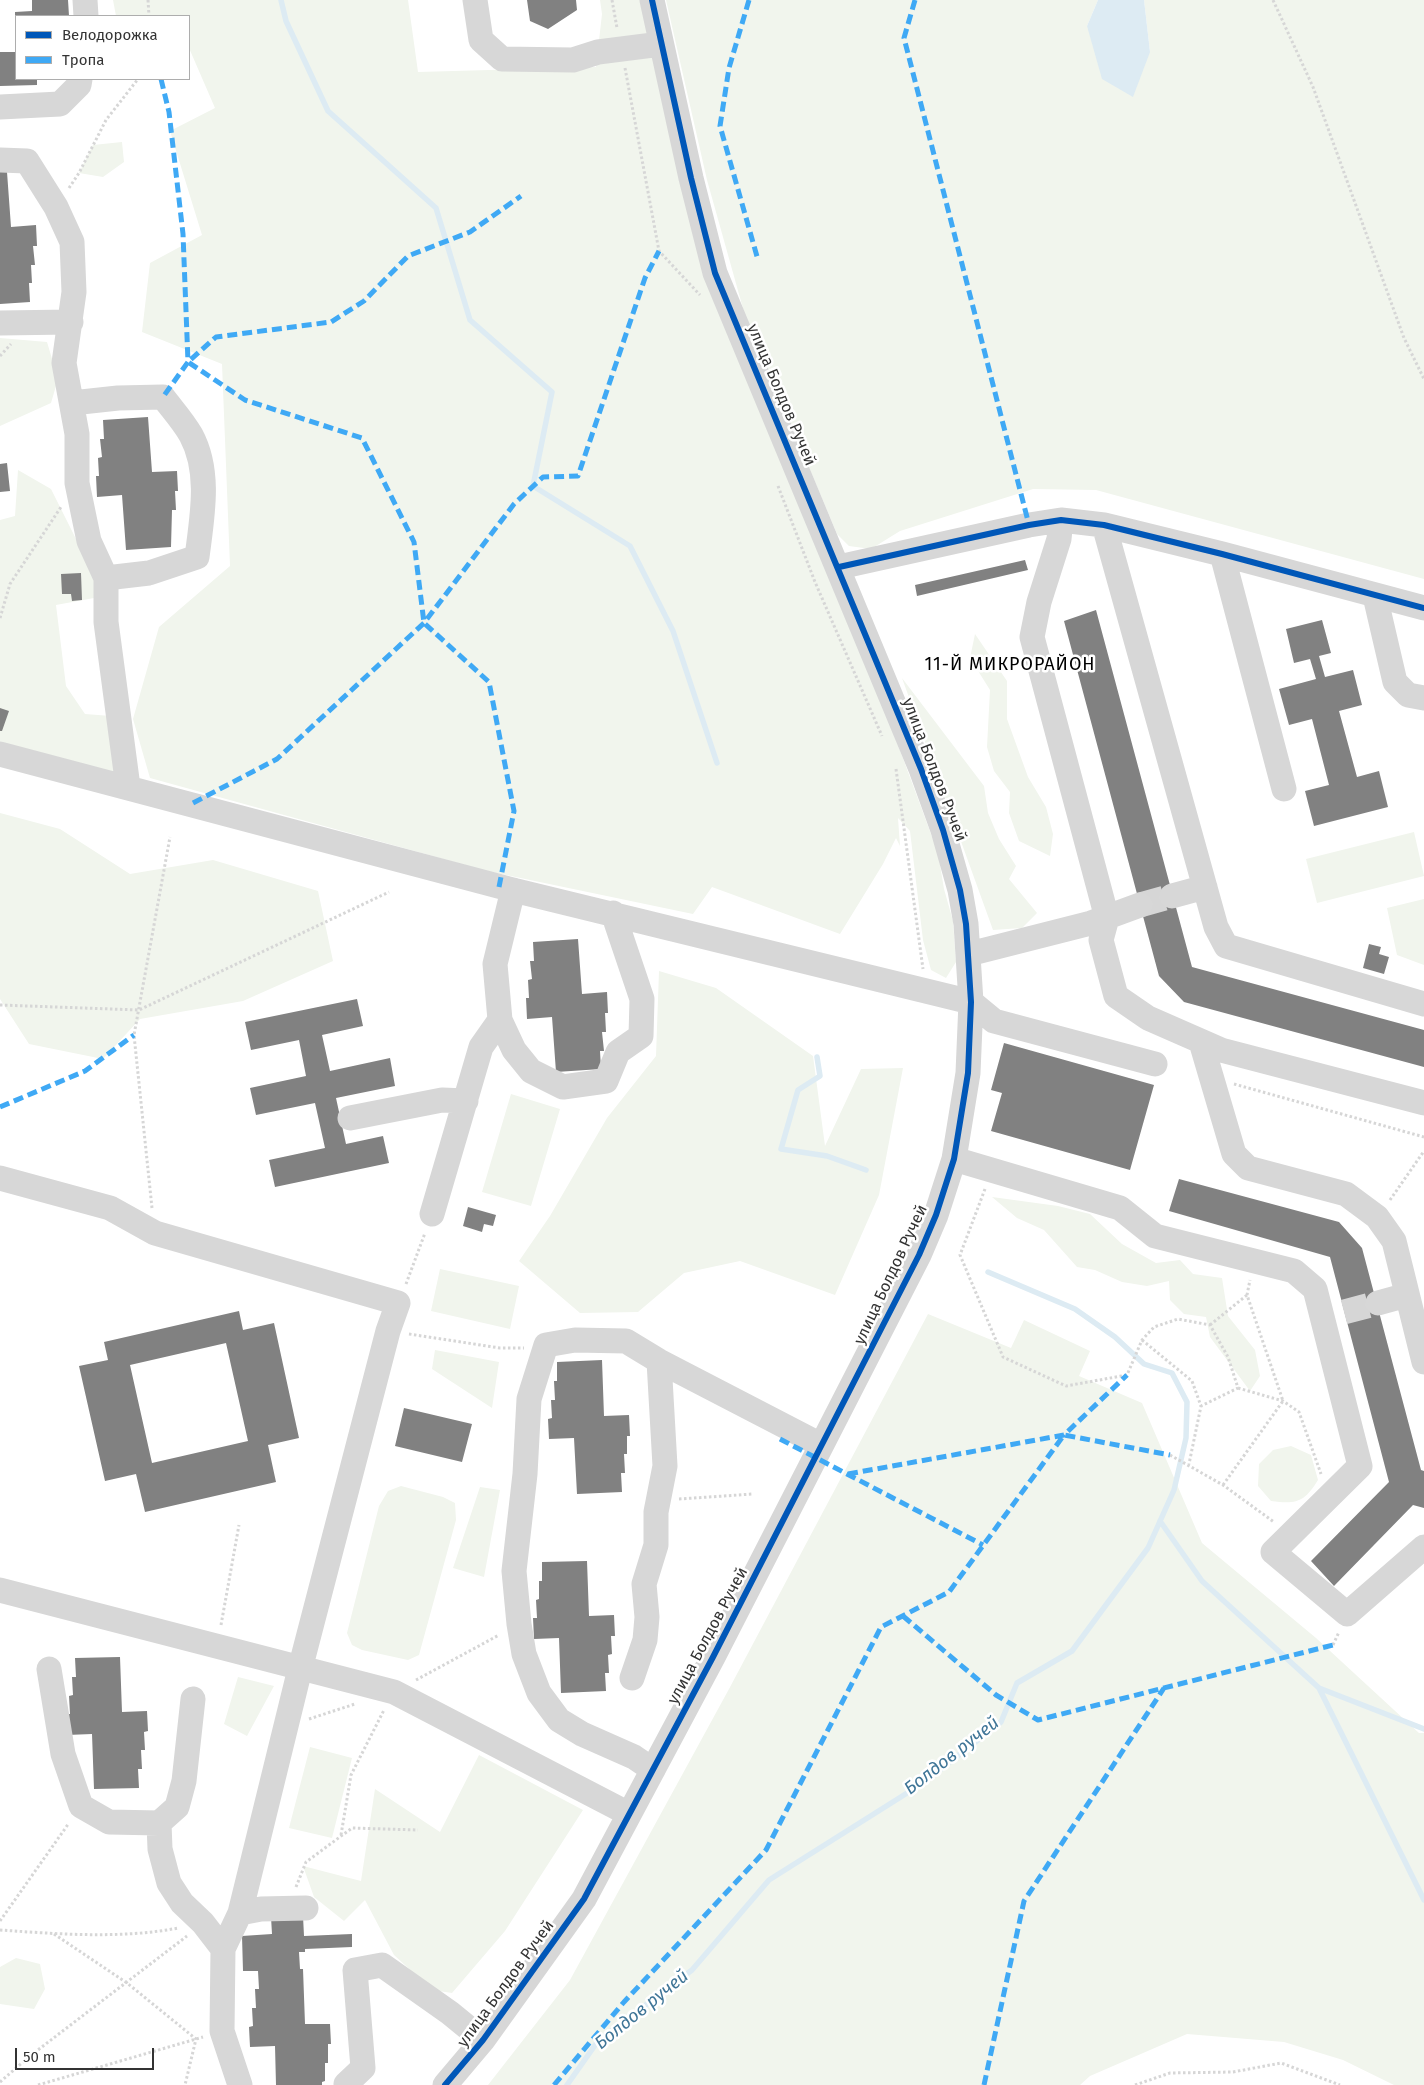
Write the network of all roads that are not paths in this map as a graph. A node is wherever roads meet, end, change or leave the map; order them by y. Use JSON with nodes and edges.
{"nodes":[{"id":1,"x":85,"y":0,"type":"edge"},
{"id":2,"x":475,"y":0,"type":"edge"},
{"id":3,"x":652,"y":0,"type":"edge"},
{"id":4,"x":86,"y":15,"type":"edge"},
{"id":5,"x":661,"y":44,"type":"junction"},
{"id":6,"x":80,"y":80,"type":"edge"},
{"id":7,"x":0,"y":107,"type":"edge"},
{"id":8,"x":0,"y":160,"type":"edge"},
{"id":9,"x":71,"y":322,"type":"junction"},
{"id":10,"x":0,"y":323,"type":"edge"},
{"id":11,"x":72,"y":403,"type":"junction"},
{"id":12,"x":1061,"y":520,"type":"junction"},
{"id":13,"x":1104,"y":525,"type":"junction"},
{"id":14,"x":1222,"y":554,"type":"junction"},
{"id":15,"x":838,"y":567,"type":"junction"},
{"id":16,"x":106,"y":578,"type":"junction"},
{"id":17,"x":1375,"y":596,"type":"junction"},
{"id":18,"x":1424,"y":608,"type":"edge"},
{"id":19,"x":1424,"y":698,"type":"edge"},
{"id":20,"x":0,"y":754,"type":"edge"},
{"id":21,"x":128,"y":787,"type":"junction"},
{"id":22,"x":1284,"y":789,"type":"dead end"},
{"id":23,"x":1205,"y":888,"type":"junction"},
{"id":24,"x":513,"y":890,"type":"junction"},
{"id":25,"x":1172,"y":896,"type":"tunnel mouth"},
{"id":26,"x":1140,"y":905,"type":"tunnel mouth"},
{"id":27,"x":613,"y":914,"type":"junction"},
{"id":28,"x":1107,"y":918,"type":"junction"},
{"id":29,"x":969,"y":954,"type":"junction"},
{"id":30,"x":972,"y":1002,"type":"junction"},
{"id":31,"x":1424,"y":1004,"type":"edge"},
{"id":32,"x":500,"y":1020,"type":"junction"},
{"id":33,"x":1201,"y":1042,"type":"junction"},
{"id":34,"x":1155,"y":1064,"type":"dead end"},
{"id":35,"x":466,"y":1101,"type":"junction"},
{"id":36,"x":1424,"y":1103,"type":"edge"},
{"id":37,"x":350,"y":1118,"type":"dead end"},
{"id":38,"x":954,"y":1159,"type":"junction"},
{"id":39,"x":0,"y":1178,"type":"edge"},
{"id":40,"x":432,"y":1214,"type":"road end"},
{"id":41,"x":1408,"y":1296,"type":"junction"},
{"id":42,"x":1378,"y":1303,"type":"tunnel mouth"},
{"id":43,"x":659,"y":1361,"type":"junction"},
{"id":44,"x":1424,"y":1362,"type":"edge"},
{"id":45,"x":821,"y":1445,"type":"junction"},
{"id":46,"x":1424,"y":1547,"type":"edge"},
{"id":47,"x":0,"y":1590,"type":"edge"},
{"id":48,"x":300,"y":1669,"type":"junction"},
{"id":49,"x":49,"y":1670,"type":"dead end"},
{"id":50,"x":632,"y":1678,"type":"dead end"},
{"id":51,"x":194,"y":1699,"type":"dead end"},
{"id":52,"x":653,"y":1770,"type":"junction"},
{"id":53,"x":629,"y":1814,"type":"junction"},
{"id":54,"x":159,"y":1823,"type":"junction"},
{"id":55,"x":297,"y":1908,"type":"road end"},
{"id":56,"x":240,"y":1913,"type":"junction"},
{"id":57,"x":223,"y":1949,"type":"junction"},
{"id":58,"x":483,"y":2040,"type":"junction"},
{"id":59,"x":346,"y":2084,"type":"edge"},
{"id":60,"x":240,"y":2085,"type":"edge"},
{"id":61,"x":445,"y":2085,"type":"edge"}],
"edges":[{"from":1,"to":4,"type":"street"},
{"from":2,"to":5,"type":"street"},
{"from":3,"to":5,"type":"street","name":"улица Болдов Ручей"},
{"from":5,"to":15,"type":"street","name":"улица Болдов Ручей"},
{"from":6,"to":7,"type":"street"},
{"from":8,"to":9,"type":"street"},
{"from":9,"to":10,"type":"street"},
{"from":9,"to":11,"type":"street"},
{"from":11,"to":16,"type":"street"},
{"from":11,"to":16,"type":"street"},
{"from":12,"to":13,"type":"street"},
{"from":12,"to":15,"type":"street"},
{"from":12,"to":28,"type":"street"},
{"from":13,"to":14,"type":"street"},
{"from":13,"to":23,"type":"street"},
{"from":14,"to":17,"type":"street"},
{"from":14,"to":22,"type":"street"},
{"from":15,"to":29,"type":"street","name":"улица Болдов Ручей"},
{"from":16,"to":21,"type":"street"},
{"from":17,"to":18,"type":"street"},
{"from":17,"to":19,"type":"street"},
{"from":20,"to":21,"type":"street"},
{"from":21,"to":24,"type":"street"},
{"from":23,"to":25,"type":"street"},
{"from":23,"to":31,"type":"street"},
{"from":24,"to":27,"type":"street"},
{"from":24,"to":32,"type":"street"},
{"from":26,"to":28,"type":"street"},
{"from":27,"to":30,"type":"street"},
{"from":27,"to":32,"type":"street"},
{"from":28,"to":29,"type":"street"},
{"from":28,"to":33,"type":"street"},
{"from":29,"to":30,"type":"street","name":"улица Болдов Ручей"},
{"from":30,"to":34,"type":"street"},
{"from":30,"to":38,"type":"street","name":"улица Болдов Ручей"},
{"from":32,"to":35,"type":"street"},
{"from":33,"to":36,"type":"street"},
{"from":33,"to":41,"type":"street"},
{"from":35,"to":37,"type":"street"},
{"from":35,"to":40,"type":"street"},
{"from":38,"to":45,"type":"street","name":"улица Болдов Ручей"},
{"from":38,"to":46,"type":"street"},
{"from":39,"to":48,"type":"street"},
{"from":41,"to":42,"type":"street"},
{"from":41,"to":44,"type":"street"},
{"from":43,"to":45,"type":"street"},
{"from":43,"to":50,"type":"street"},
{"from":43,"to":52,"type":"street"},
{"from":45,"to":52,"type":"street","name":"улица Болдов Ручей"},
{"from":47,"to":48,"type":"street"},
{"from":48,"to":53,"type":"street"},
{"from":48,"to":56,"type":"street"},
{"from":49,"to":54,"type":"street"},
{"from":51,"to":54,"type":"street"},
{"from":52,"to":53,"type":"street","name":"улица Болдов Ручей"},
{"from":53,"to":58,"type":"street","name":"улица Болдов Ручей"},
{"from":54,"to":57,"type":"street"},
{"from":55,"to":56,"type":"street"},
{"from":56,"to":57,"type":"street"},
{"from":57,"to":60,"type":"street"},
{"from":58,"to":59,"type":"street"},
{"from":58,"to":61,"type":"street","name":"улица Болдов Ручей"}]}
